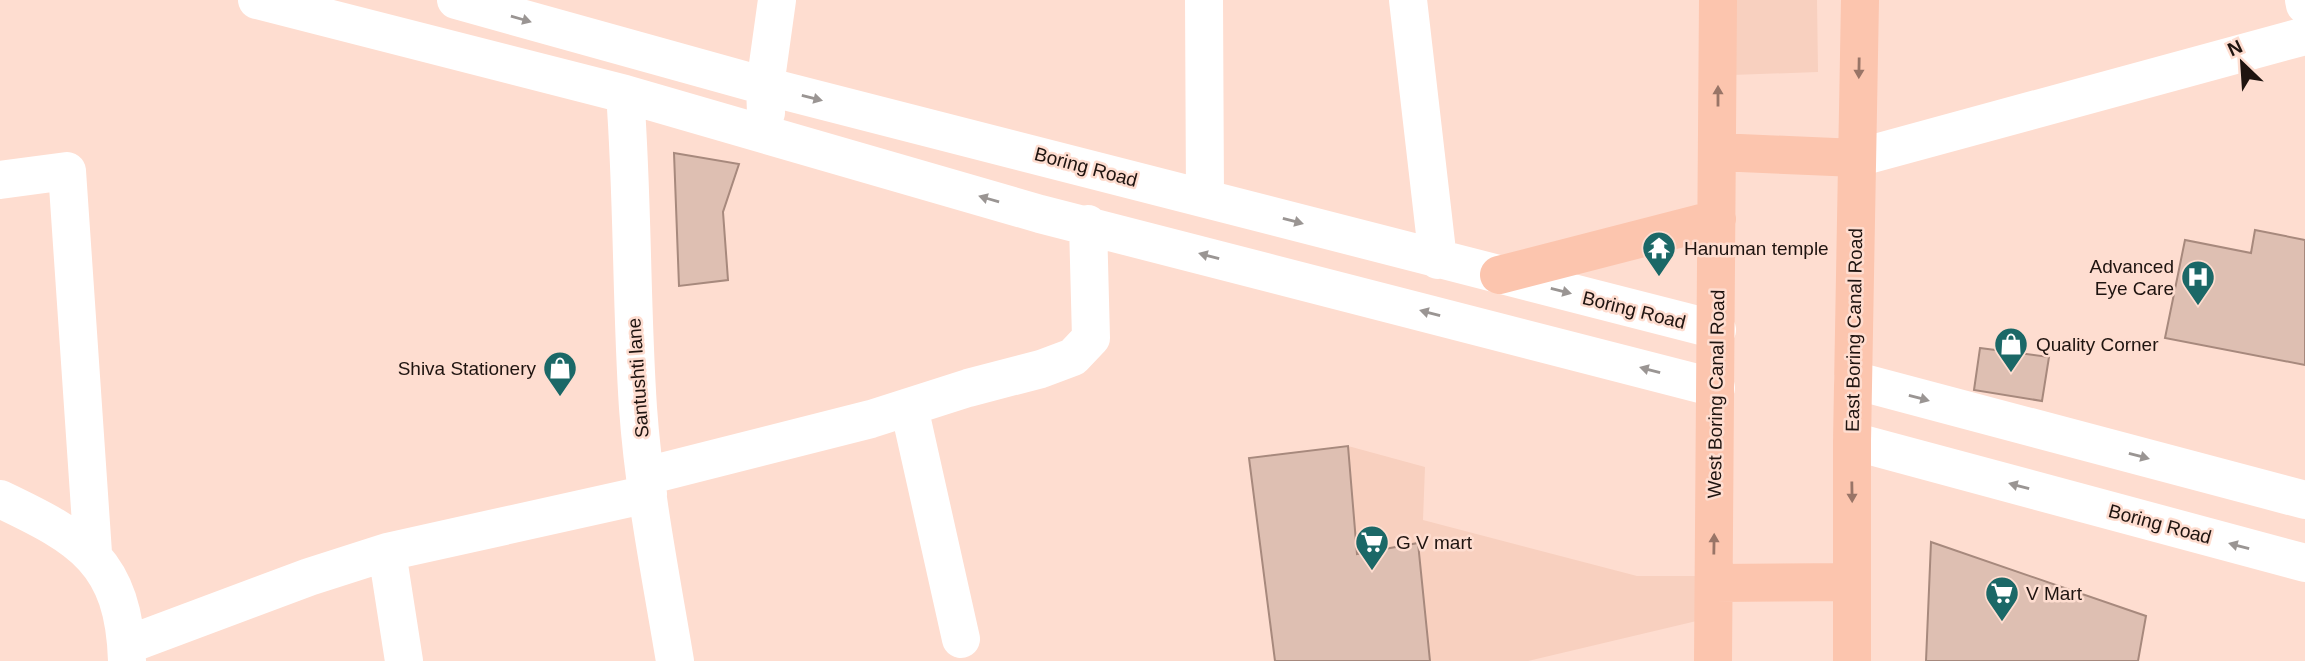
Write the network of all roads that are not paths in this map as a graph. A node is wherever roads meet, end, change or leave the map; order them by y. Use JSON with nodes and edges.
{"nodes":[{"id":1,"x":257,"y":0,"type":"edge"},
{"id":2,"x":456,"y":0,"type":"edge"},
{"id":3,"x":777,"y":0,"type":"edge"},
{"id":4,"x":1204,"y":0,"type":"edge"},
{"id":5,"x":1408,"y":0,"type":"edge"},
{"id":6,"x":1718,"y":0,"type":"edge"},
{"id":7,"x":1860,"y":0,"type":"edge"},
{"id":8,"x":2304,"y":0,"type":"edge"},
{"id":9,"x":2305,"y":5,"type":"edge"},
{"id":10,"x":2305,"y":36,"type":"edge"},
{"id":11,"x":765,"y":86,"type":"junction"},
{"id":12,"x":625,"y":94,"type":"junction"},
{"id":13,"x":766,"y":136,"type":"junction"},
{"id":14,"x":1717,"y":152,"type":"junction"},
{"id":15,"x":1857,"y":158,"type":"junction"},
{"id":16,"x":0,"y":180,"type":"edge"},
{"id":17,"x":1205,"y":198,"type":"junction"},
{"id":18,"x":1717,"y":219,"type":"junction"},
{"id":19,"x":1088,"y":224,"type":"junction"},
{"id":20,"x":1438,"y":260,"type":"junction"},
{"id":21,"x":1499,"y":275,"type":"junction"},
{"id":22,"x":1717,"y":330,"type":"junction"},
{"id":23,"x":1853,"y":380,"type":"junction"},
{"id":24,"x":1716,"y":388,"type":"junction"},
{"id":25,"x":909,"y":407,"type":"junction"},
{"id":26,"x":1852,"y":441,"type":"junction"},
{"id":27,"x":647,"y":485,"type":"junction"},
{"id":28,"x":0,"y":499,"type":"edge"},
{"id":29,"x":2305,"y":500,"type":"edge"},
{"id":30,"x":387,"y":552,"type":"junction"},
{"id":31,"x":93,"y":553,"type":"junction"},
{"id":32,"x":2305,"y":563,"type":"edge"},
{"id":33,"x":1852,"y":582,"type":"junction"},
{"id":34,"x":1714,"y":583,"type":"junction"},
{"id":35,"x":961,"y":639,"type":"dead end"},
{"id":36,"x":127,"y":653,"type":"edge"},
{"id":37,"x":404,"y":661,"type":"edge"},
{"id":38,"x":675,"y":661,"type":"edge"},
{"id":39,"x":1713,"y":661,"type":"edge"},
{"id":40,"x":1852,"y":661,"type":"edge"}],
"edges":[{"from":1,"to":12,"type":"street"},
{"from":2,"to":11,"type":"street","name":"Boring Road","one_way":true},
{"from":3,"to":11,"type":"street"},
{"from":4,"to":17,"type":"street"},
{"from":5,"to":20,"type":"street"},
{"from":14,"to":6,"type":"main road","name":"West Boring Canal Road","one_way":true},
{"from":7,"to":15,"type":"main road","name":"East Boring Canal Road","one_way":true},
{"from":8,"to":9,"type":"street"},
{"from":10,"to":15,"type":"street"},
{"from":11,"to":13,"type":"street"},
{"from":11,"to":17,"type":"street","name":"Boring Road","one_way":true},
{"from":12,"to":13,"type":"street"},
{"from":12,"to":27,"type":"street","name":"Santushti lane"},
{"from":19,"to":13,"type":"street","one_way":true},
{"from":14,"to":15,"type":"main road"},
{"from":14,"to":18,"type":"main road","name":"West Boring Canal Road"},
{"from":15,"to":23,"type":"main road","name":"East Boring Canal Road"},
{"from":16,"to":31,"type":"street"},
{"from":17,"to":20,"type":"street","name":"Boring Road","one_way":true},
{"from":18,"to":21,"type":"main road"},
{"from":18,"to":22,"type":"main road","name":"West Boring Canal Road"},
{"from":24,"to":19,"type":"street","one_way":true},
{"from":19,"to":25,"type":"street"},
{"from":20,"to":21,"type":"street","name":"Boring Road"},
{"from":21,"to":22,"type":"street","name":"Boring Road","one_way":true},
{"from":22,"to":24,"type":"main road","name":"West Boring Canal Road"},
{"from":23,"to":26,"type":"main road","name":"East Boring Canal Road"},
{"from":23,"to":29,"type":"street","one_way":true},
{"from":34,"to":24,"type":"main road","name":"West Boring Canal Road","one_way":true},
{"from":25,"to":27,"type":"street"},
{"from":25,"to":35,"type":"street"},
{"from":32,"to":26,"type":"street","name":"Boring Road","one_way":true},
{"from":26,"to":33,"type":"main road","name":"East Boring Canal Road","one_way":true},
{"from":27,"to":30,"type":"street"},
{"from":27,"to":38,"type":"street","name":"Santushti lane"},
{"from":28,"to":31,"type":"street"},
{"from":30,"to":36,"type":"street"},
{"from":30,"to":37,"type":"street"},
{"from":31,"to":36,"type":"street"},
{"from":33,"to":34,"type":"main road"},
{"from":33,"to":40,"type":"main road","name":"East Boring Canal Road"},
{"from":34,"to":39,"type":"main road","name":"West Boring Canal Road"}]}
